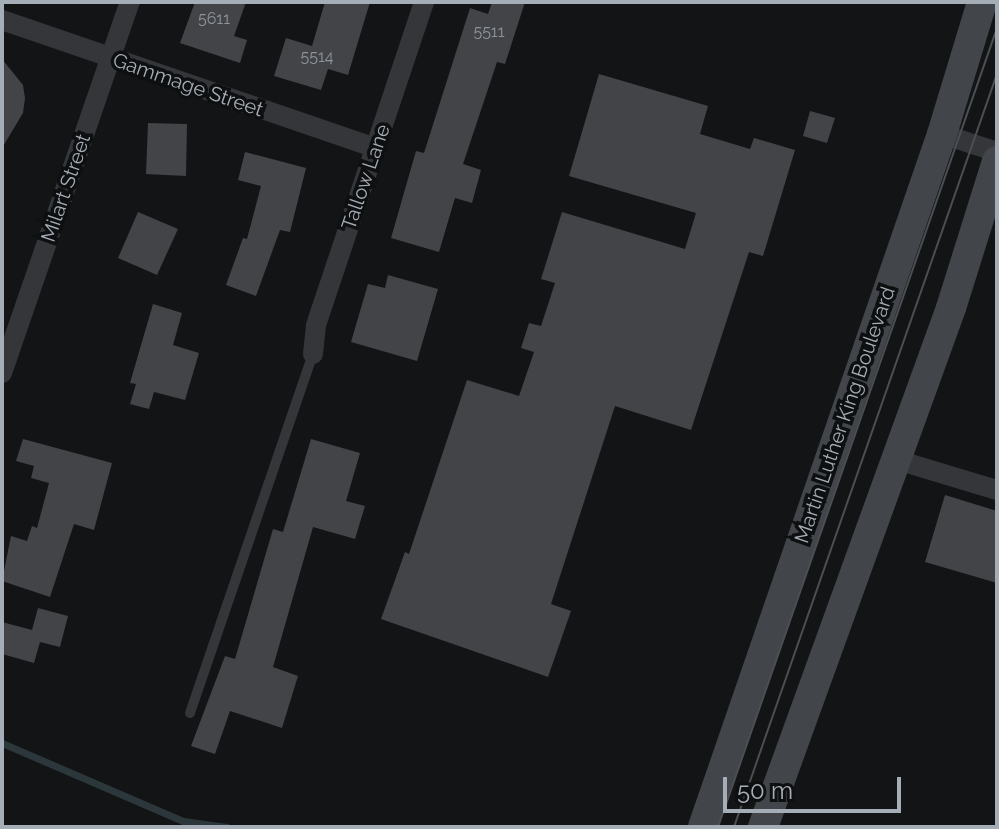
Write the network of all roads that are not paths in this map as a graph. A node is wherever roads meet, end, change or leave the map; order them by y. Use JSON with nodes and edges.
{"nodes":[{"id":1,"x":130,"y":2,"type":"edge"},
{"id":2,"x":424,"y":2,"type":"edge"},
{"id":3,"x":982,"y":2,"type":"edge"},
{"id":4,"x":2,"y":20,"type":"edge"},
{"id":5,"x":110,"y":59,"type":"junction"},
{"id":6,"x":942,"y":134,"type":"junction"},
{"id":7,"x":375,"y":148,"type":"junction"},
{"id":8,"x":997,"y":152,"type":"edge"},
{"id":9,"x":997,"y":161,"type":"edge"},
{"id":10,"x":313,"y":354,"type":"joint"},
{"id":11,"x":2,"y":373,"type":"edge"},
{"id":12,"x":894,"y":459,"type":"junction"},
{"id":13,"x":997,"y":490,"type":"edge"},
{"id":14,"x":190,"y":713,"type":"dead end"},
{"id":15,"x":703,"y":827,"type":"edge"},
{"id":16,"x":763,"y":827,"type":"edge"}],
"edges":[{"from":1,"to":5,"type":"street","name":"Milart Street"},
{"from":2,"to":7,"type":"street","name":"Tallow Lane"},
{"from":3,"to":6,"type":"main road","name":"Martin Luther King Boulevard"},
{"from":4,"to":5,"type":"street","name":"Gammage Street"},
{"from":5,"to":7,"type":"street","name":"Gammage Street"},
{"from":5,"to":11,"type":"street","name":"Milart Street"},
{"from":6,"to":8,"type":"street"},
{"from":6,"to":15,"type":"main road","name":"Martin Luther King Boulevard"},
{"from":7,"to":10,"type":"street","name":"Tallow Lane"},
{"from":9,"to":12,"type":"main road"},
{"from":10,"to":14,"type":"lane"},
{"from":12,"to":13,"type":"street"},
{"from":12,"to":16,"type":"main road"}]}
